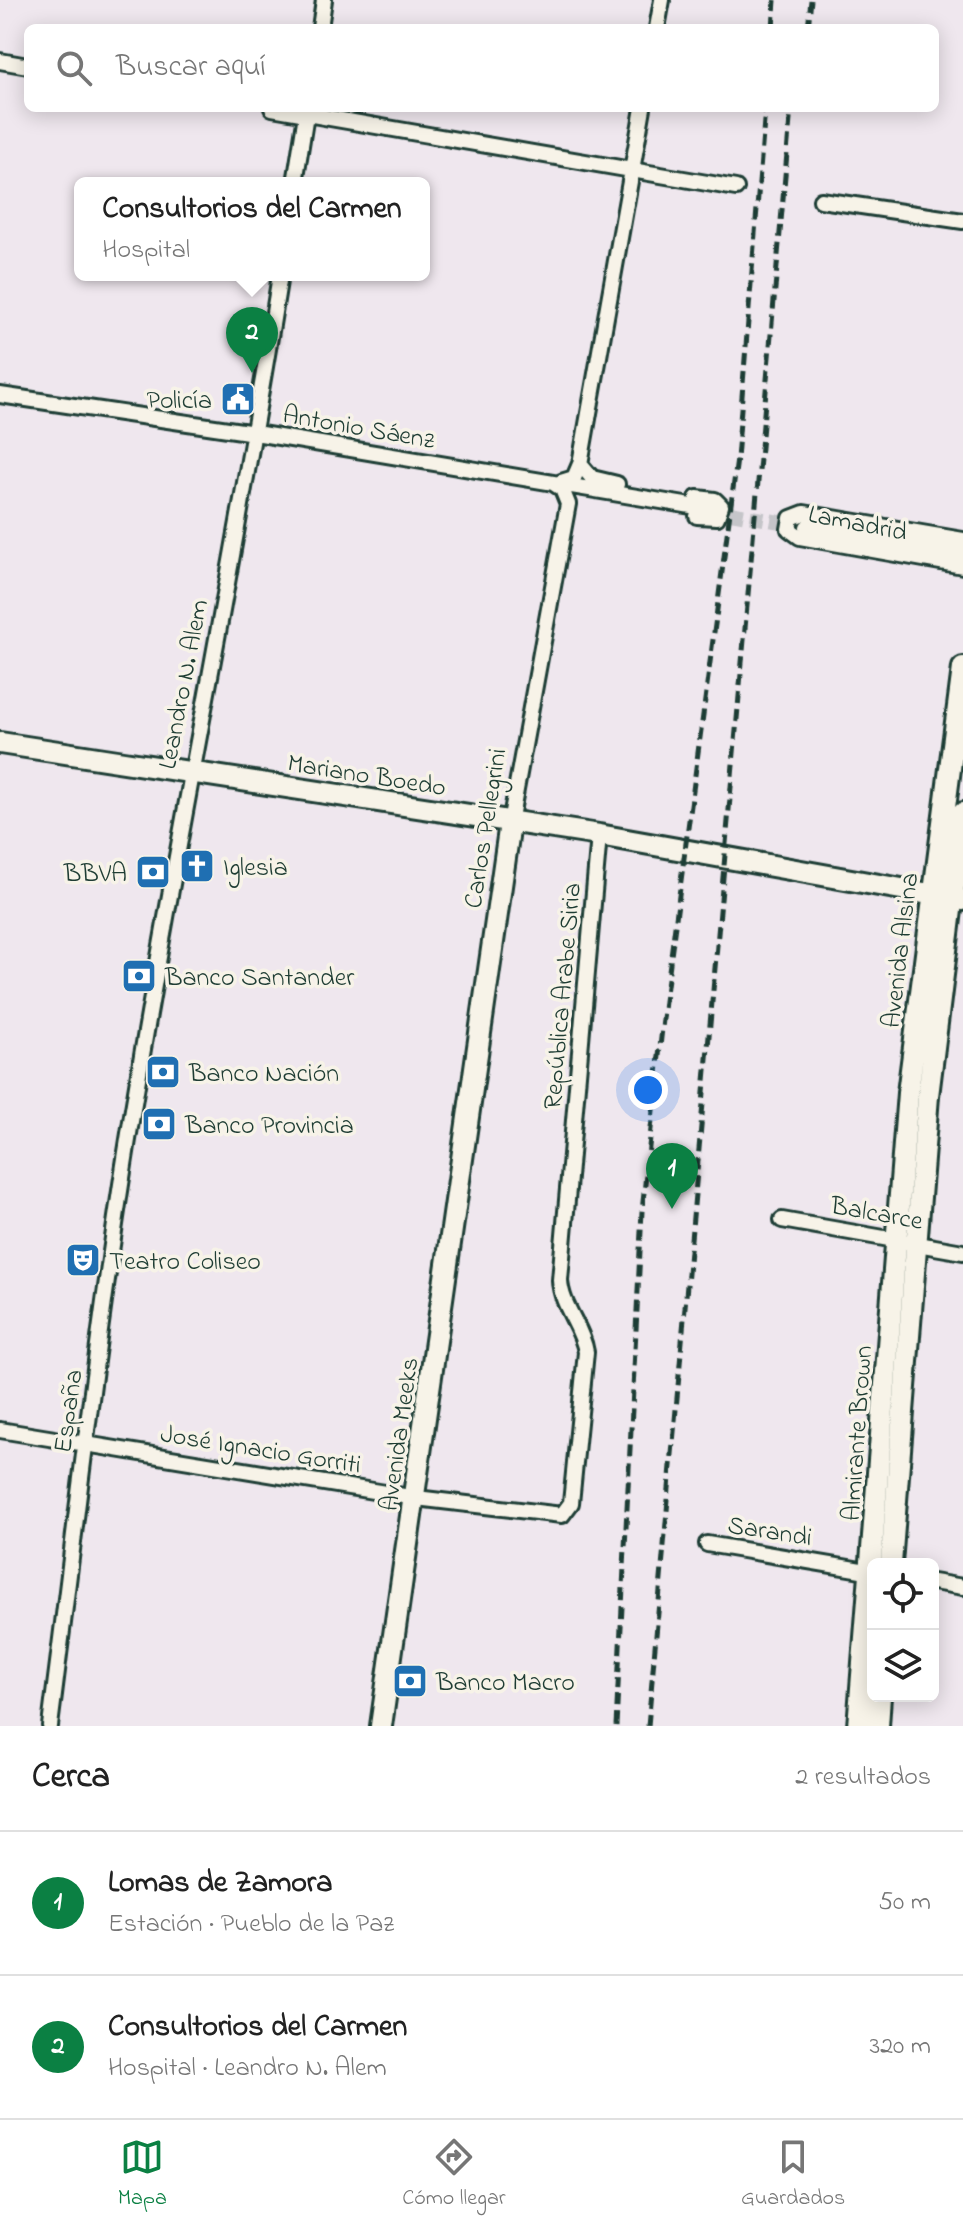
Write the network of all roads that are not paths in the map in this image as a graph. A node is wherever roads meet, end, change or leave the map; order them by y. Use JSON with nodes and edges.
{"nodes":[{"id":1,"x":324,"y":0,"type":"edge"},
{"id":2,"x":662,"y":0,"type":"edge"},
{"id":3,"x":321,"y":24,"type":"edge"},
{"id":4,"x":658,"y":24,"type":"edge"},
{"id":5,"x":0,"y":61,"type":"edge"},
{"id":6,"x":24,"y":65,"type":"edge"},
{"id":7,"x":306,"y":112,"type":"edge"},
{"id":8,"x":312,"y":112,"type":"edge"},
{"id":9,"x":642,"y":112,"type":"edge"},
{"id":10,"x":632,"y":170,"type":"junction"},
{"id":11,"x":296,"y":177,"type":"edge"},
{"id":12,"x":736,"y":188,"type":"dead end"},
{"id":13,"x":821,"y":200,"type":"dead end"},
{"id":14,"x":963,"y":221,"type":"edge"},
{"id":15,"x":279,"y":281,"type":"edge"},
{"id":16,"x":0,"y":395,"type":"edge"},
{"id":17,"x":255,"y":433,"type":"junction"},
{"id":18,"x":580,"y":464,"type":"junction"},
{"id":19,"x":552,"y":483,"type":"junction"},
{"id":20,"x":709,"y":509,"type":"tunnel mouth"},
{"id":21,"x":567,"y":517,"type":"junction"},
{"id":22,"x":807,"y":527,"type":"tunnel mouth"},
{"id":23,"x":963,"y":540,"type":"edge"},
{"id":24,"x":963,"y":553,"type":"edge"},
{"id":25,"x":963,"y":566,"type":"edge"},
{"id":26,"x":963,"y":668,"type":"edge"},
{"id":27,"x":0,"y":743,"type":"edge"},
{"id":28,"x":189,"y":773,"type":"junction"},
{"id":29,"x":963,"y":813,"type":"edge"},
{"id":30,"x":510,"y":823,"type":"junction"},
{"id":31,"x":599,"y":835,"type":"junction"},
{"id":32,"x":949,"y":898,"type":"edge"},
{"id":33,"x":134,"y":1102,"type":"joint"},
{"id":34,"x":463,"y":1149,"type":"joint"},
{"id":35,"x":782,"y":1220,"type":"dead end"},
{"id":36,"x":905,"y":1242,"type":"junction"},
{"id":37,"x":963,"y":1252,"type":"edge"},
{"id":38,"x":0,"y":1430,"type":"edge"},
{"id":39,"x":87,"y":1444,"type":"junction"},
{"id":40,"x":416,"y":1498,"type":"junction"},
{"id":41,"x":562,"y":1515,"type":"joint"},
{"id":42,"x":707,"y":1544,"type":"dead end"},
{"id":43,"x":873,"y":1558,"type":"edge"},
{"id":44,"x":891,"y":1558,"type":"edge"},
{"id":45,"x":867,"y":1571,"type":"edge"},
{"id":46,"x":939,"y":1583,"type":"edge"},
{"id":47,"x":963,"y":1587,"type":"edge"},
{"id":48,"x":867,"y":1627,"type":"edge"},
{"id":49,"x":880,"y":1702,"type":"edge"},
{"id":50,"x":50,"y":1726,"type":"edge"},
{"id":51,"x":381,"y":1726,"type":"edge"},
{"id":52,"x":858,"y":1726,"type":"edge"},
{"id":53,"x":878,"y":1726,"type":"edge"}],
"edges":[{"from":1,"to":3,"type":"street"},
{"from":2,"to":4,"type":"street"},
{"from":5,"to":6,"type":"street"},
{"from":7,"to":11,"type":"street"},
{"from":8,"to":10,"type":"street"},
{"from":9,"to":10,"type":"street"},
{"from":10,"to":12,"type":"street"},
{"from":10,"to":18,"type":"street"},
{"from":13,"to":14,"type":"street"},
{"from":15,"to":17,"type":"street","name":"Leandro N. Alem"},
{"from":16,"to":17,"type":"street","name":"Antonio Sáenz"},
{"from":17,"to":19,"type":"street","name":"Antonio Sáenz"},
{"from":17,"to":28,"type":"street","name":"Leandro N. Alem"},
{"from":18,"to":19,"type":"street"},
{"from":18,"to":21,"type":"street"},
{"from":19,"to":20,"type":"street","name":"Antonio Sáenz"},
{"from":19,"to":21,"type":"street"},
{"from":21,"to":30,"type":"street","name":"Carlos Pellegrini"},
{"from":22,"to":24,"type":"street","name":"Lamadrid"},
{"from":23,"to":25,"type":"street","name":"Lamadrid"},
{"from":26,"to":32,"type":"street","name":"Avenida Alsina"},
{"from":27,"to":28,"type":"street","name":"Mariano Boedo"},
{"from":28,"to":30,"type":"street","name":"Mariano Boedo"},
{"from":28,"to":33,"type":"street","name":"Leandro N. Alem"},
{"from":29,"to":32,"type":"street","name":"Avenida Alsina"},
{"from":30,"to":31,"type":"street","name":"Mariano Boedo"},
{"from":30,"to":34,"type":"street","name":"Carlos Pellegrini"},
{"from":31,"to":32,"type":"street","name":"Mariano Boedo"},
{"from":31,"to":41,"type":"street","name":"República Arabe Siria"},
{"from":32,"to":36,"type":"street","name":"Avenida Alsina"},
{"from":33,"to":39,"type":"street","name":"España"},
{"from":34,"to":40,"type":"street","name":"Avenida Meeks"},
{"from":35,"to":36,"type":"street","name":"Balcarce"},
{"from":36,"to":37,"type":"street","name":"Balcarce"},
{"from":36,"to":43,"type":"street","name":"Almirante Brown"},
{"from":36,"to":44,"type":"street","name":"Almirante Brown"},
{"from":38,"to":39,"type":"street","name":"José Ignacio Gorriti"},
{"from":39,"to":40,"type":"street","name":"José Ignacio Gorriti"},
{"from":39,"to":50,"type":"street","name":"España"},
{"from":40,"to":41,"type":"street","name":"José Ignacio Gorriti"},
{"from":40,"to":51,"type":"street","name":"Avenida Meeks"},
{"from":42,"to":45,"type":"street","name":"Sarandi"},
{"from":46,"to":47,"type":"street"},
{"from":48,"to":52,"type":"street","name":"Almirante Brown"},
{"from":49,"to":53,"type":"street"}]}
